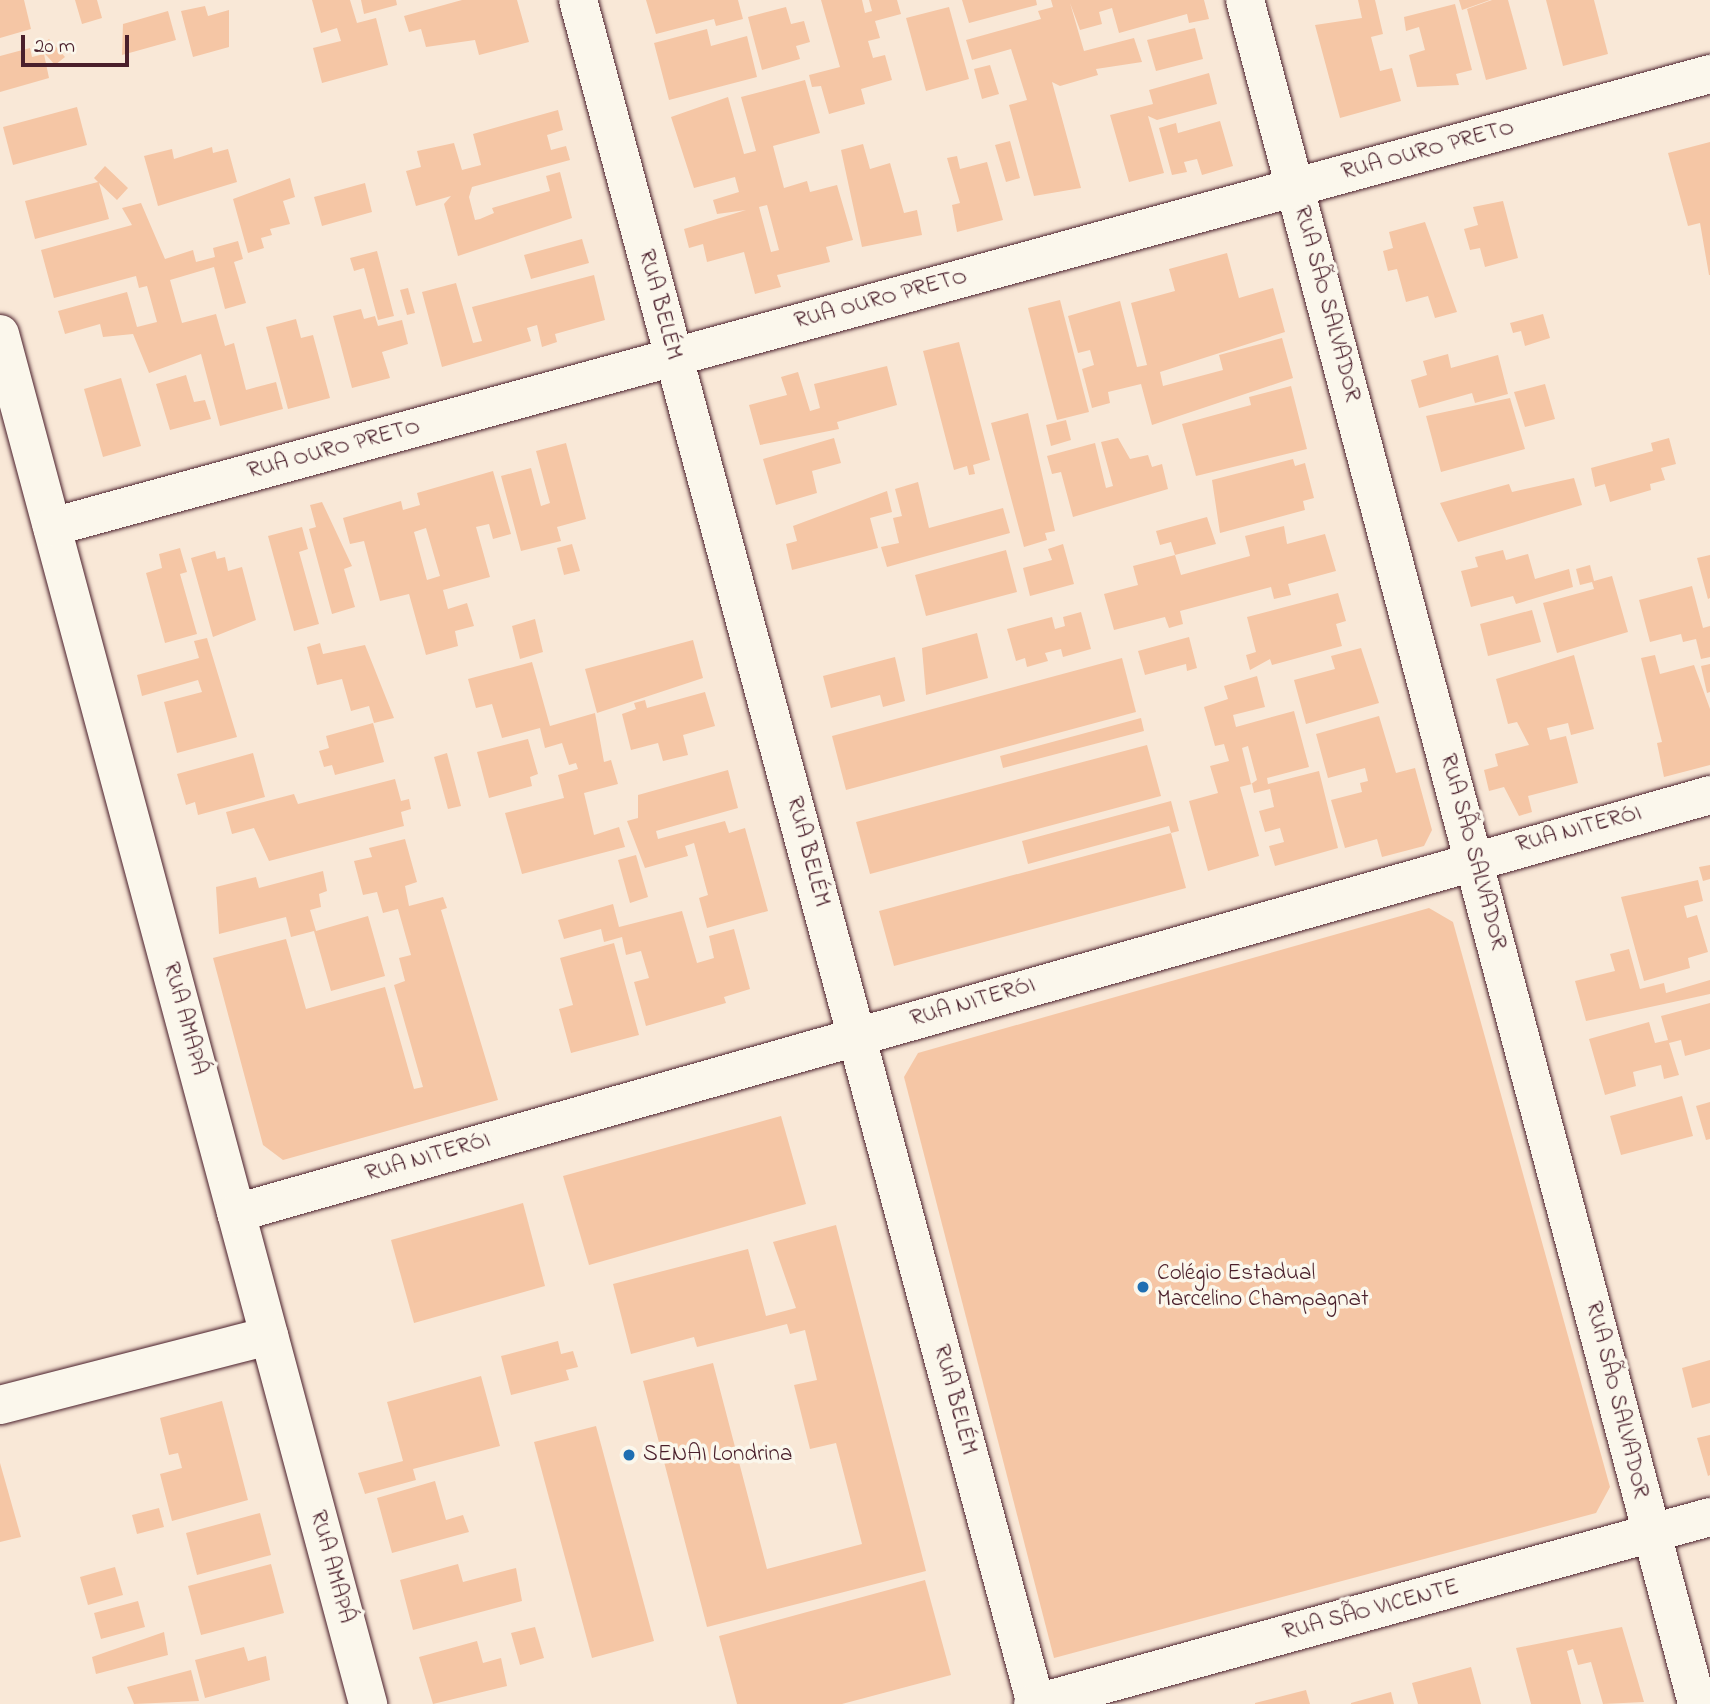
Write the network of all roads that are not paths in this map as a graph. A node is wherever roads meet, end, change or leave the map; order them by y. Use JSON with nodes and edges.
{"nodes":[{"id":1,"x":578,"y":0,"type":"edge"},
{"id":2,"x":1245,"y":0,"type":"edge"},
{"id":3,"x":1710,"y":74,"type":"edge"},
{"id":4,"x":1295,"y":187,"type":"junction"},
{"id":5,"x":0,"y":334,"type":"edge"},
{"id":6,"x":673,"y":357,"type":"junction"},
{"id":7,"x":52,"y":527,"type":"junction"},
{"id":8,"x":1710,"y":795,"type":"edge"},
{"id":9,"x":1473,"y":858,"type":"junction"},
{"id":10,"x":856,"y":1036,"type":"junction"},
{"id":11,"x":236,"y":1213,"type":"junction"},
{"id":12,"x":269,"y":1336,"type":"junction"},
{"id":13,"x":0,"y":1405,"type":"edge"},
{"id":14,"x":1710,"y":1517,"type":"edge"},
{"id":15,"x":1651,"y":1534,"type":"junction"},
{"id":16,"x":368,"y":1704,"type":"edge"},
{"id":17,"x":1035,"y":1704,"type":"edge"},
{"id":18,"x":1697,"y":1704,"type":"edge"}],
"edges":[{"from":1,"to":6,"type":"street","name":"RUA BELÉM"},
{"from":2,"to":4,"type":"street","name":"RUA SÃO SALVADOR"},
{"from":3,"to":4,"type":"street","name":"RUA OURO PRETO"},
{"from":4,"to":6,"type":"street","name":"RUA OURO PRETO"},
{"from":4,"to":9,"type":"street","name":"RUA SÃO SALVADOR"},
{"from":5,"to":7,"type":"street","name":"RUA AMAPÁ"},
{"from":6,"to":7,"type":"street","name":"RUA OURO PRETO"},
{"from":6,"to":10,"type":"street","name":"RUA BELÉM"},
{"from":7,"to":11,"type":"street","name":"RUA AMAPÁ"},
{"from":8,"to":9,"type":"street","name":"RUA NITERÓI"},
{"from":9,"to":10,"type":"street","name":"RUA NITERÓI"},
{"from":9,"to":15,"type":"street","name":"RUA SÃO SALVADOR"},
{"from":10,"to":11,"type":"street","name":"RUA NITERÓI"},
{"from":10,"to":17,"type":"street","name":"RUA BELÉM"},
{"from":11,"to":12,"type":"street","name":"RUA AMAPÁ"},
{"from":12,"to":13,"type":"street"},
{"from":12,"to":16,"type":"street","name":"RUA AMAPÁ"},
{"from":14,"to":15,"type":"street","name":"RUA SÃO VICENTE"},
{"from":15,"to":17,"type":"street","name":"RUA SÃO VICENTE"},
{"from":15,"to":18,"type":"street","name":"RUA SÃO SALVADOR"}]}
